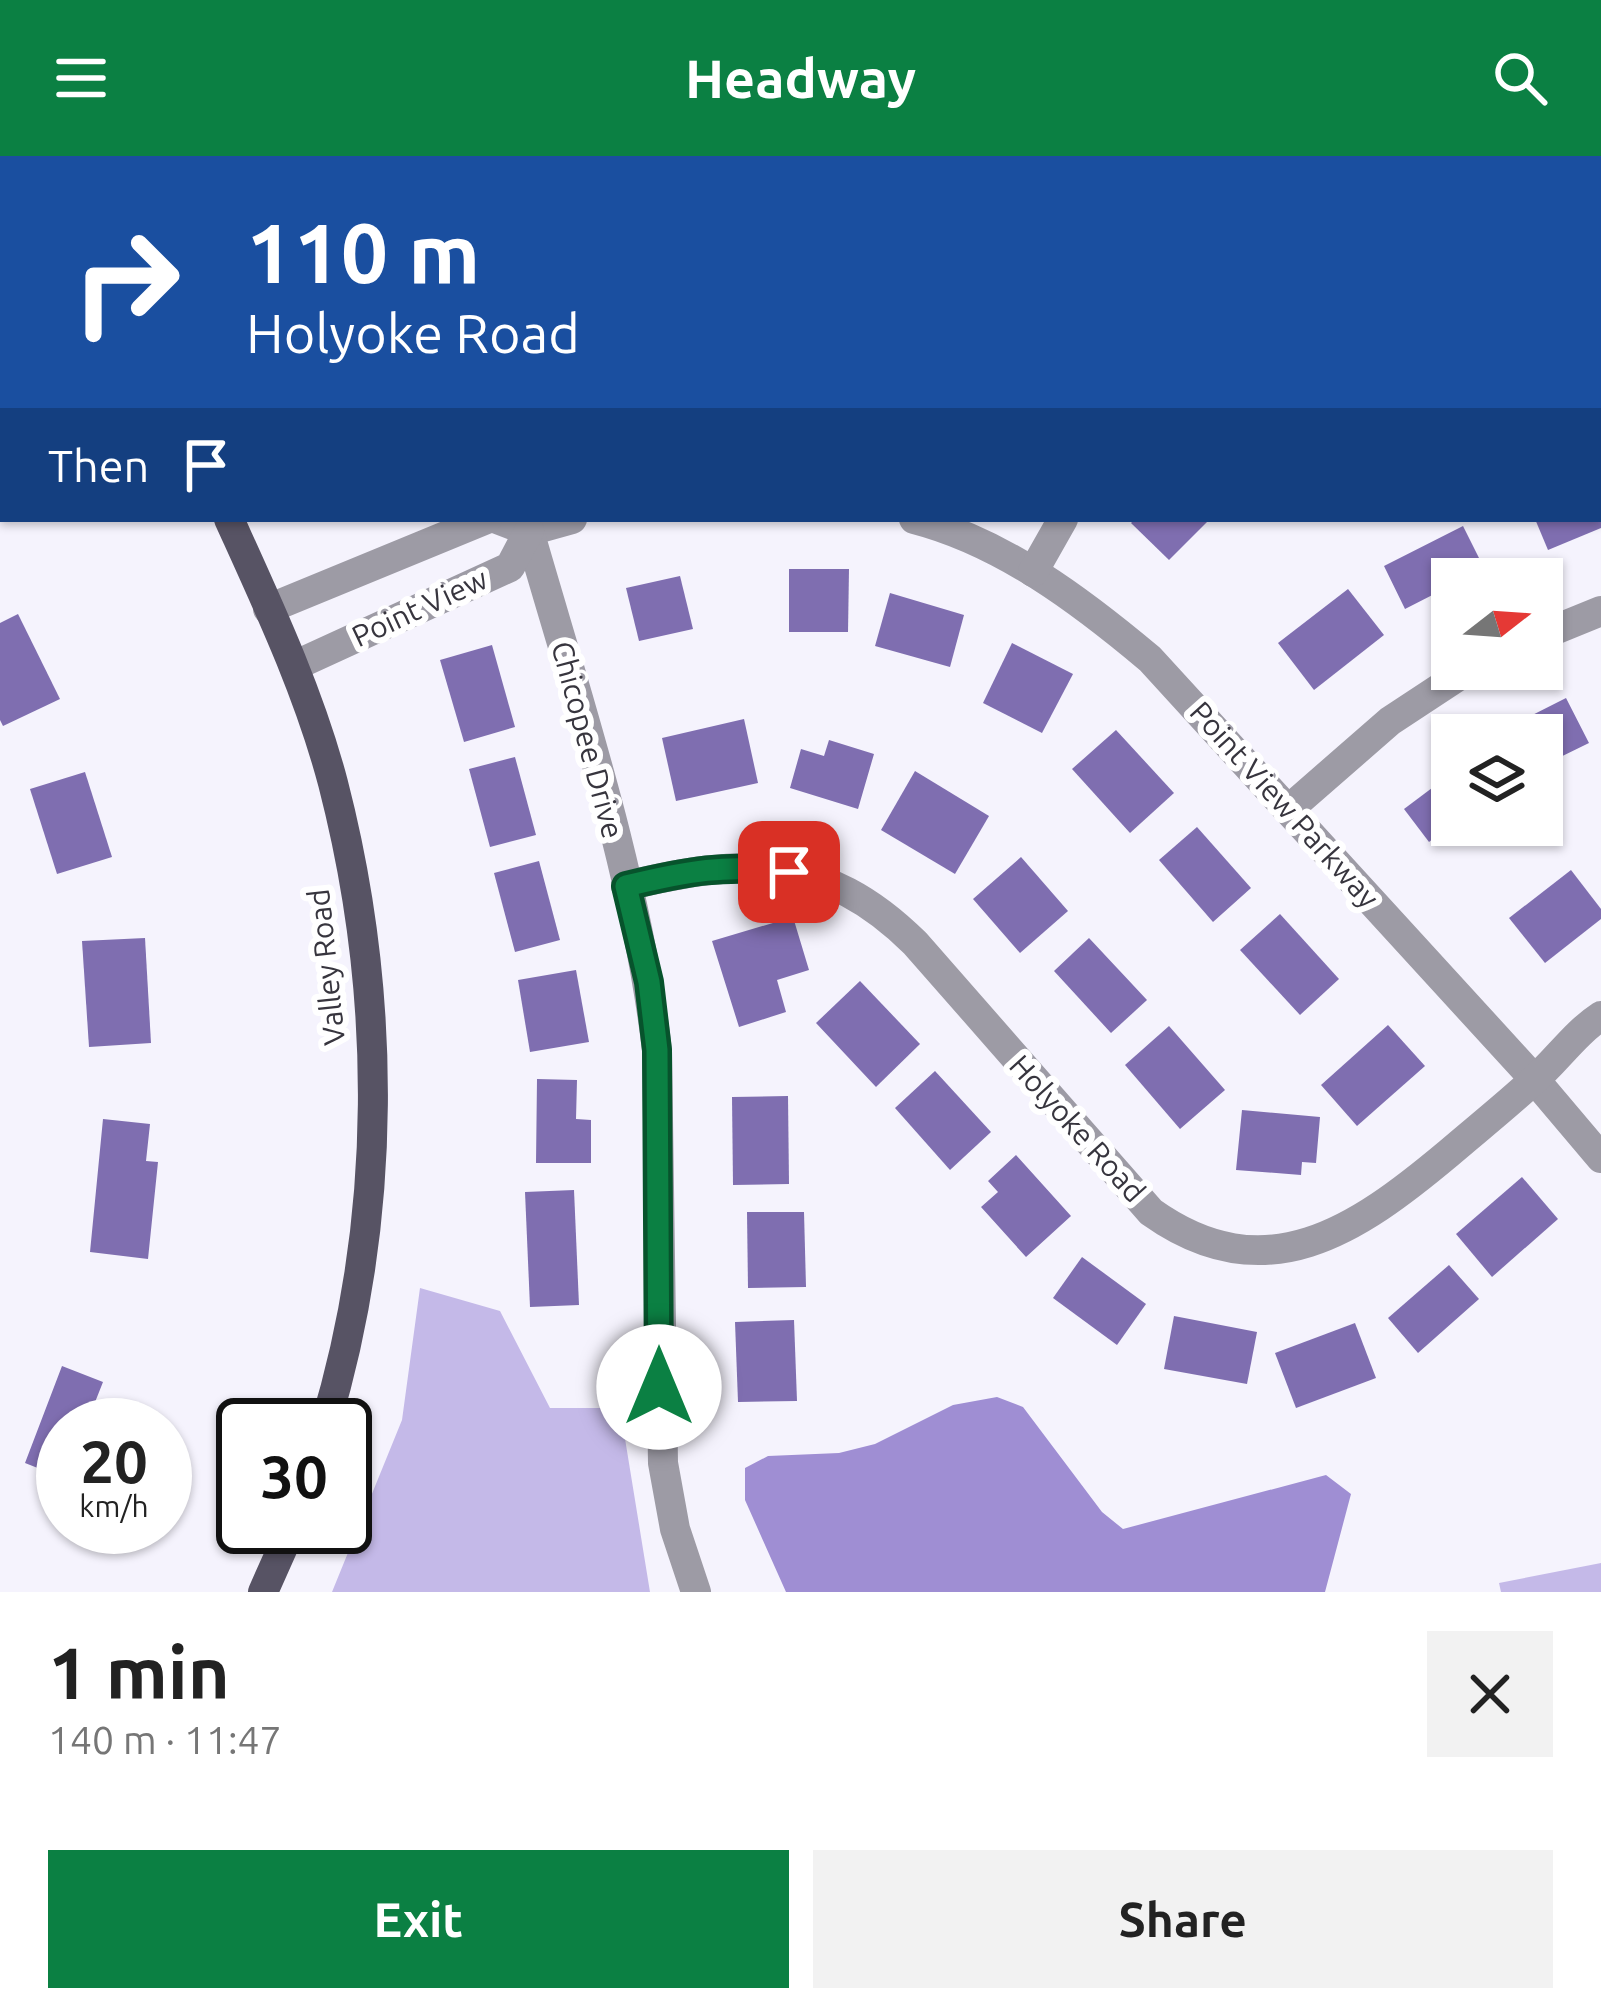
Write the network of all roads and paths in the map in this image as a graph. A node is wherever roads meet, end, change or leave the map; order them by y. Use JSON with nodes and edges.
{"nodes":[{"id":1,"x":230,"y":522,"type":"edge"},
{"id":2,"x":480,"y":522,"type":"edge"},
{"id":3,"x":505,"y":522,"type":"edge"},
{"id":4,"x":561,"y":522,"type":"edge"},
{"id":5,"x":922,"y":522,"type":"edge"},
{"id":6,"x":1061,"y":522,"type":"edge"},
{"id":7,"x":529,"y":531,"type":"junction"},
{"id":8,"x":1033,"y":572,"type":"junction"},
{"id":9,"x":268,"y":609,"type":"junction"},
{"id":10,"x":1601,"y":611,"type":"edge"},
{"id":11,"x":1563,"y":626,"type":"edge"},
{"id":12,"x":294,"y":666,"type":"junction"},
{"id":13,"x":1437,"y":690,"type":"edge"},
{"id":14,"x":1288,"y":810,"type":"junction"},
{"id":15,"x":626,"y":886,"type":"junction"},
{"id":16,"x":1601,"y":1016,"type":"edge"},
{"id":17,"x":1535,"y":1079,"type":"junction"},
{"id":18,"x":1601,"y":1158,"type":"edge"},
{"id":19,"x":331,"y":1398,"type":"edge"},
{"id":20,"x":280,"y":1554,"type":"edge"},
{"id":21,"x":263,"y":1592,"type":"edge"},
{"id":22,"x":696,"y":1592,"type":"edge"}],
"edges":[{"from":1,"to":9,"type":"main road","name":"Valley Road"},
{"from":2,"to":9,"type":"street","name":"Point View"},
{"from":3,"to":7,"type":"street"},
{"from":4,"to":7,"type":"street"},
{"from":5,"to":8,"type":"street","name":"Point View Parkway"},
{"from":6,"to":8,"type":"street"},
{"from":7,"to":12,"type":"street","name":"Point View"},
{"from":7,"to":15,"type":"street","name":"Chicopee Drive"},
{"from":8,"to":14,"type":"street","name":"Point View Parkway"},
{"from":9,"to":12,"type":"main road","name":"Valley Road"},
{"from":10,"to":11,"type":"street"},
{"from":12,"to":19,"type":"main road","name":"Valley Road"},
{"from":13,"to":14,"type":"street"},
{"from":14,"to":17,"type":"street","name":"Point View Parkway"},
{"from":15,"to":17,"type":"street","name":"Holyoke Road"},
{"from":15,"to":22,"type":"street","name":"Chicopee Drive"},
{"from":16,"to":17,"type":"street","name":"Holyoke Road"},
{"from":17,"to":18,"type":"street","name":"Point View Parkway"},
{"from":20,"to":21,"type":"main road"}]}
